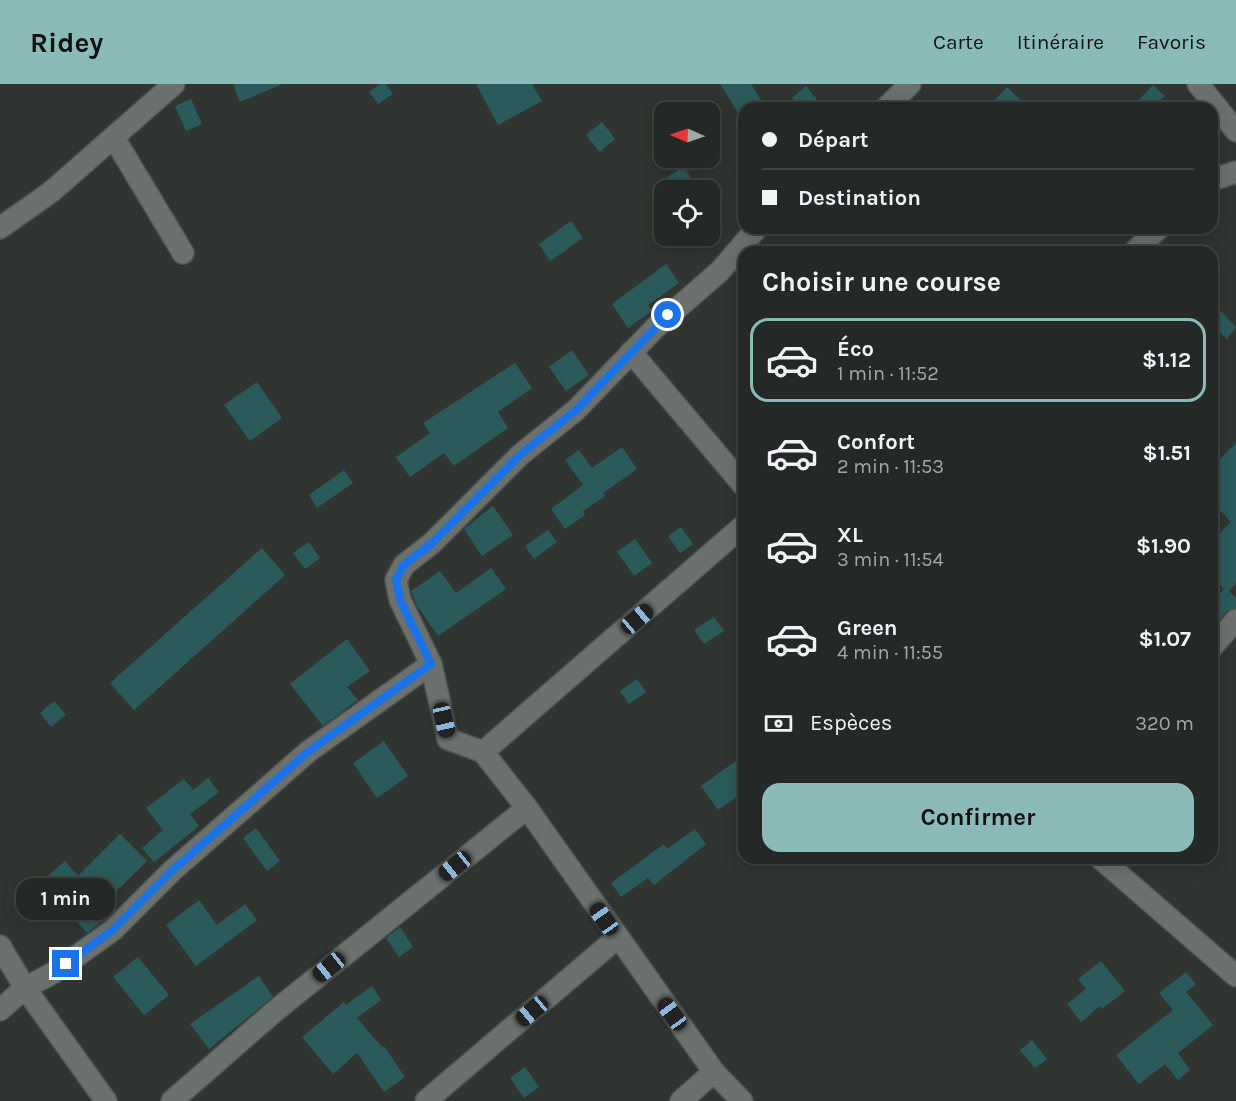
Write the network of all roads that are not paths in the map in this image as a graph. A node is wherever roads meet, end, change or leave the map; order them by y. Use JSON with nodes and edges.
{"nodes":[{"id":1,"x":174,"y":84,"type":"edge"},
{"id":2,"x":910,"y":84,"type":"edge"},
{"id":3,"x":1198,"y":84,"type":"edge"},
{"id":4,"x":892,"y":102,"type":"edge"},
{"id":5,"x":1213,"y":102,"type":"edge"},
{"id":6,"x":1218,"y":109,"type":"edge"},
{"id":7,"x":1236,"y":131,"type":"edge"},
{"id":8,"x":114,"y":138,"type":"junction"},
{"id":9,"x":1236,"y":172,"type":"edge"},
{"id":10,"x":1218,"y":178,"type":"edge"},
{"id":11,"x":0,"y":228,"type":"edge"},
{"id":12,"x":752,"y":234,"type":"edge"},
{"id":13,"x":1153,"y":234,"type":"edge"},
{"id":14,"x":742,"y":246,"type":"edge"},
{"id":15,"x":1140,"y":246,"type":"edge"},
{"id":16,"x":738,"y":250,"type":"edge"},
{"id":17,"x":183,"y":253,"type":"dead end"},
{"id":18,"x":631,"y":352,"type":"junction"},
{"id":19,"x":738,"y":479,"type":"edge"},
{"id":20,"x":738,"y":530,"type":"edge"},
{"id":21,"x":1236,"y":620,"type":"edge"},
{"id":22,"x":1218,"y":640,"type":"edge"},
{"id":23,"x":431,"y":664,"type":"junction"},
{"id":24,"x":483,"y":752,"type":"junction"},
{"id":25,"x":526,"y":808,"type":"junction"},
{"id":26,"x":1107,"y":864,"type":"edge"},
{"id":27,"x":617,"y":938,"type":"junction"},
{"id":28,"x":0,"y":946,"type":"edge"},
{"id":29,"x":1236,"y":976,"type":"edge"},
{"id":30,"x":25,"y":988,"type":"junction"},
{"id":31,"x":0,"y":1010,"type":"edge"},
{"id":32,"x":714,"y":1071,"type":"junction"},
{"id":33,"x":105,"y":1101,"type":"edge"},
{"id":34,"x":171,"y":1101,"type":"edge"},
{"id":35,"x":426,"y":1101,"type":"edge"},
{"id":36,"x":681,"y":1101,"type":"edge"},
{"id":37,"x":742,"y":1101,"type":"edge"}],
"edges":[{"from":1,"to":8,"type":"street"},
{"from":2,"to":4,"type":"street"},
{"from":3,"to":5,"type":"street"},
{"from":6,"to":7,"type":"street"},
{"from":8,"to":11,"type":"street"},
{"from":8,"to":17,"type":"street"},
{"from":9,"to":10,"type":"street"},
{"from":12,"to":14,"type":"street"},
{"from":13,"to":15,"type":"street"},
{"from":16,"to":18,"type":"street"},
{"from":18,"to":19,"type":"street"},
{"from":18,"to":23,"type":"street"},
{"from":20,"to":24,"type":"street"},
{"from":21,"to":22,"type":"street"},
{"from":23,"to":24,"type":"street"},
{"from":23,"to":30,"type":"street"},
{"from":24,"to":25,"type":"street"},
{"from":25,"to":27,"type":"street"},
{"from":25,"to":34,"type":"street"},
{"from":26,"to":29,"type":"street"},
{"from":27,"to":32,"type":"street"},
{"from":27,"to":35,"type":"street"},
{"from":28,"to":30,"type":"street"},
{"from":30,"to":31,"type":"street"},
{"from":30,"to":33,"type":"street"},
{"from":32,"to":36,"type":"street"},
{"from":32,"to":37,"type":"street"}]}
